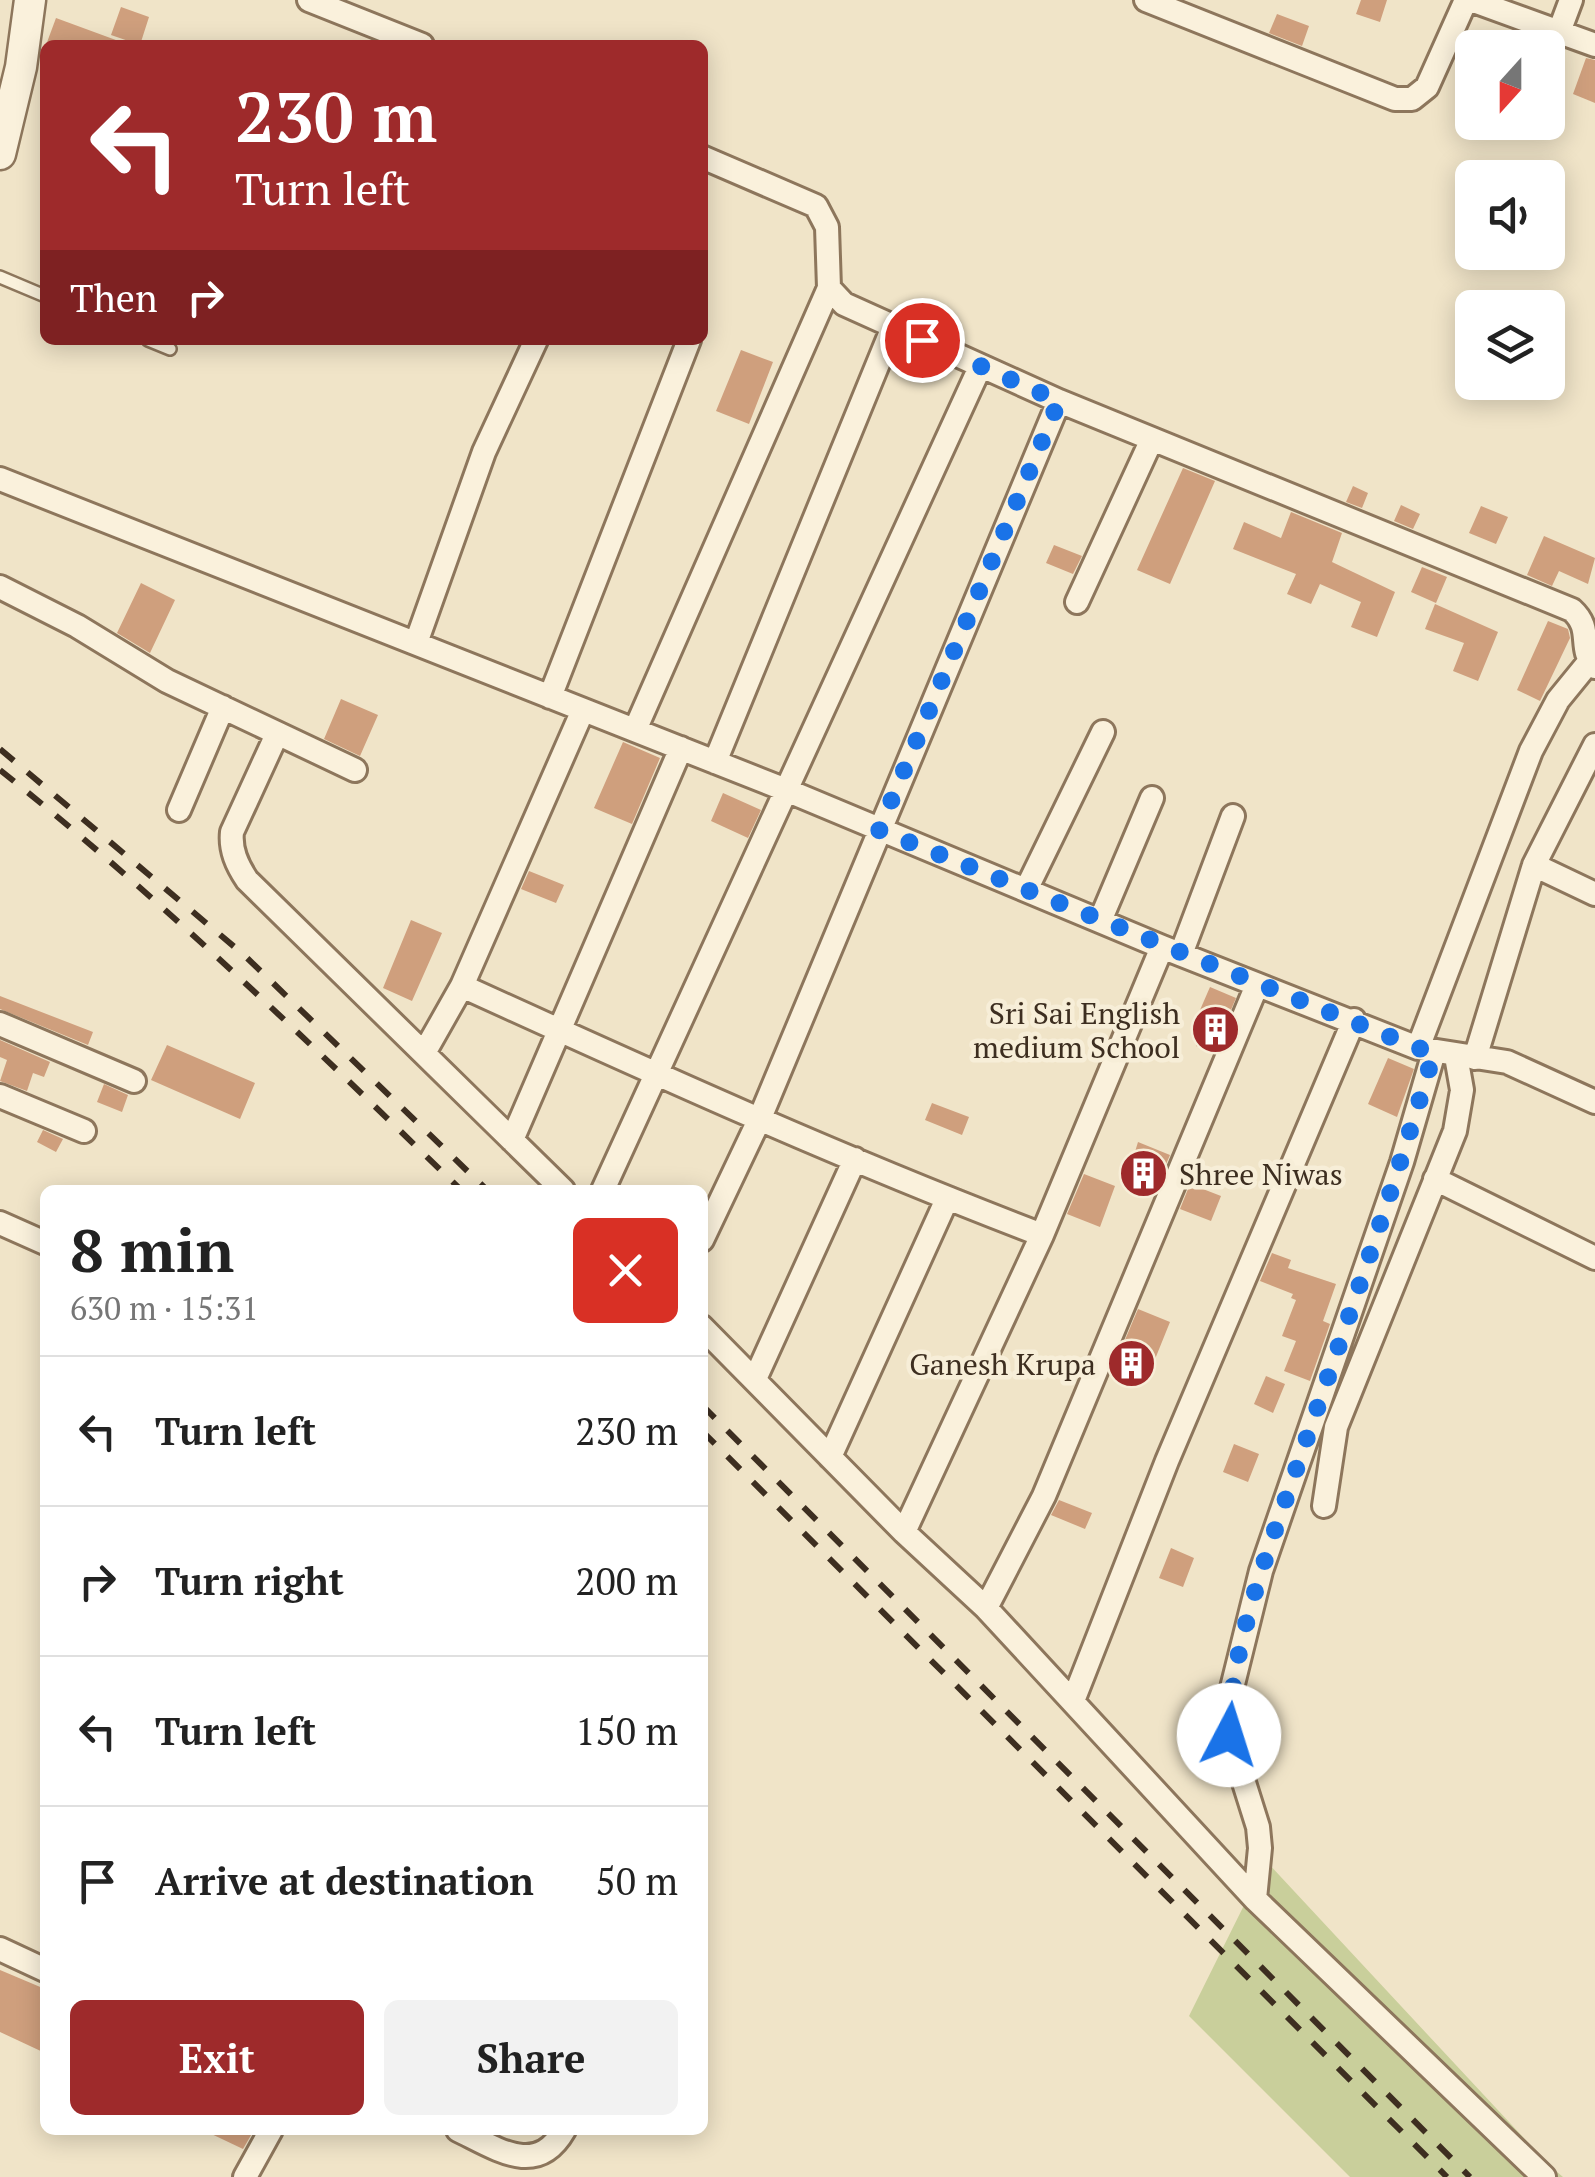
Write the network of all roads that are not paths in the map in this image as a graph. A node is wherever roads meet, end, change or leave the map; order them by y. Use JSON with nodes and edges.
{"nodes":[{"id":1,"x":30,"y":0,"type":"edge"},
{"id":2,"x":309,"y":0,"type":"edge"},
{"id":3,"x":1146,"y":0,"type":"edge"},
{"id":4,"x":1469,"y":0,"type":"edge"},
{"id":5,"x":1571,"y":0,"type":"edge"},
{"id":6,"x":1553,"y":30,"type":"edge"},
{"id":7,"x":1560,"y":30,"type":"edge"},
{"id":8,"x":1565,"y":34,"type":"edge"},
{"id":9,"x":409,"y":40,"type":"edge"},
{"id":10,"x":1595,"y":45,"type":"edge"},
{"id":11,"x":0,"y":154,"type":"edge"},
{"id":12,"x":708,"y":161,"type":"edge"},
{"id":13,"x":0,"y":277,"type":"edge"},
{"id":14,"x":829,"y":288,"type":"junction"},
{"id":15,"x":40,"y":294,"type":"edge"},
{"id":16,"x":893,"y":327,"type":"junction"},
{"id":17,"x":159,"y":345,"type":"edge"},
{"id":18,"x":534,"y":345,"type":"edge"},
{"id":19,"x":687,"y":345,"type":"edge"},
{"id":20,"x":170,"y":350,"type":"dead end"},
{"id":21,"x":980,"y":367,"type":"junction"},
{"id":22,"x":1059,"y":401,"type":"junction"},
{"id":23,"x":1152,"y":440,"type":"junction"},
{"id":24,"x":0,"y":478,"type":"edge"},
{"id":25,"x":0,"y":587,"type":"edge"},
{"id":26,"x":1077,"y":602,"type":"dead end"},
{"id":27,"x":416,"y":643,"type":"junction"},
{"id":28,"x":1592,"y":664,"type":"edge"},
{"id":29,"x":550,"y":696,"type":"junction"},
{"id":30,"x":223,"y":708,"type":"junction"},
{"id":31,"x":583,"y":710,"type":"junction"},
{"id":32,"x":635,"y":730,"type":"junction"},
{"id":33,"x":1102,"y":732,"type":"dead end"},
{"id":34,"x":278,"y":734,"type":"junction"},
{"id":35,"x":1595,"y":745,"type":"edge"},
{"id":36,"x":680,"y":748,"type":"junction"},
{"id":37,"x":715,"y":762,"type":"junction"},
{"id":38,"x":356,"y":770,"type":"dead end"},
{"id":39,"x":786,"y":790,"type":"junction"},
{"id":40,"x":1152,"y":798,"type":"dead end"},
{"id":41,"x":179,"y":810,"type":"dead end"},
{"id":42,"x":1233,"y":816,"type":"dead end"},
{"id":43,"x":879,"y":830,"type":"junction"},
{"id":44,"x":1534,"y":865,"type":"junction"},
{"id":45,"x":1026,"y":890,"type":"junction"},
{"id":46,"x":1595,"y":894,"type":"edge"},
{"id":47,"x":1100,"y":920,"type":"junction"},
{"id":48,"x":1172,"y":951,"type":"junction"},
{"id":49,"x":1257,"y":985,"type":"junction"},
{"id":50,"x":462,"y":986,"type":"junction"},
{"id":51,"x":1354,"y":1020,"type":"junction"},
{"id":52,"x":0,"y":1024,"type":"edge"},
{"id":53,"x":560,"y":1030,"type":"junction"},
{"id":54,"x":424,"y":1053,"type":"junction"},
{"id":55,"x":1446,"y":1054,"type":"junction"},
{"id":56,"x":656,"y":1074,"type":"junction"},
{"id":57,"x":134,"y":1081,"type":"dead end"},
{"id":58,"x":0,"y":1096,"type":"edge"},
{"id":59,"x":1595,"y":1102,"type":"edge"},
{"id":60,"x":760,"y":1118,"type":"junction"},
{"id":61,"x":84,"y":1131,"type":"dead end"},
{"id":62,"x":512,"y":1140,"type":"junction"},
{"id":63,"x":855,"y":1160,"type":"junction"},
{"id":64,"x":1435,"y":1179,"type":"junction"},
{"id":65,"x":558,"y":1185,"type":"edge"},
{"id":66,"x":605,"y":1185,"type":"edge"},
{"id":67,"x":948,"y":1199,"type":"junction"},
{"id":68,"x":0,"y":1223,"type":"edge"},
{"id":69,"x":708,"y":1227,"type":"edge"},
{"id":70,"x":1042,"y":1235,"type":"junction"},
{"id":71,"x":40,"y":1241,"type":"edge"},
{"id":72,"x":1595,"y":1258,"type":"edge"},
{"id":73,"x":708,"y":1333,"type":"edge"},
{"id":74,"x":754,"y":1379,"type":"junction"},
{"id":75,"x":830,"y":1456,"type":"junction"},
{"id":76,"x":1324,"y":1506,"type":"dead end"},
{"id":77,"x":904,"y":1532,"type":"junction"},
{"id":78,"x":986,"y":1608,"type":"junction"},
{"id":79,"x":1072,"y":1701,"type":"junction"},
{"id":80,"x":1255,"y":1899,"type":"junction"},
{"id":81,"x":0,"y":1949,"type":"edge"},
{"id":82,"x":40,"y":1968,"type":"edge"},
{"id":83,"x":267,"y":2135,"type":"edge"},
{"id":84,"x":468,"y":2135,"type":"edge"},
{"id":85,"x":562,"y":2135,"type":"edge"},
{"id":86,"x":245,"y":2177,"type":"edge"},
{"id":87,"x":1544,"y":2177,"type":"edge"}],
"edges":[{"from":1,"to":11,"type":"street"},
{"from":2,"to":9,"type":"street"},
{"from":3,"to":4,"type":"street"},
{"from":4,"to":6,"type":"street"},
{"from":5,"to":7,"type":"street"},
{"from":8,"to":10,"type":"street"},
{"from":12,"to":14,"type":"street"},
{"from":13,"to":15,"type":"lane"},
{"from":14,"to":16,"type":"street"},
{"from":14,"to":32,"type":"street"},
{"from":16,"to":21,"type":"street"},
{"from":16,"to":37,"type":"street"},
{"from":17,"to":20,"type":"lane"},
{"from":18,"to":27,"type":"street"},
{"from":19,"to":29,"type":"street"},
{"from":21,"to":22,"type":"street"},
{"from":21,"to":39,"type":"street"},
{"from":22,"to":23,"type":"street"},
{"from":22,"to":43,"type":"street"},
{"from":23,"to":26,"type":"street"},
{"from":23,"to":28,"type":"street"},
{"from":24,"to":27,"type":"street"},
{"from":25,"to":30,"type":"street"},
{"from":27,"to":29,"type":"street"},
{"from":28,"to":55,"type":"street"},
{"from":29,"to":31,"type":"street"},
{"from":30,"to":34,"type":"street"},
{"from":30,"to":41,"type":"street"},
{"from":31,"to":32,"type":"street"},
{"from":31,"to":50,"type":"street"},
{"from":32,"to":36,"type":"street"},
{"from":33,"to":45,"type":"street"},
{"from":34,"to":38,"type":"street"},
{"from":34,"to":54,"type":"street"},
{"from":35,"to":44,"type":"street"},
{"from":36,"to":37,"type":"street"},
{"from":36,"to":53,"type":"street"},
{"from":37,"to":39,"type":"street"},
{"from":39,"to":43,"type":"street"},
{"from":39,"to":56,"type":"street"},
{"from":40,"to":47,"type":"street"},
{"from":42,"to":48,"type":"street"},
{"from":43,"to":45,"type":"street"},
{"from":43,"to":60,"type":"street"},
{"from":44,"to":46,"type":"street"},
{"from":44,"to":55,"type":"street"},
{"from":45,"to":47,"type":"street"},
{"from":47,"to":48,"type":"street"},
{"from":48,"to":49,"type":"street"},
{"from":48,"to":70,"type":"street"},
{"from":49,"to":51,"type":"street"},
{"from":49,"to":78,"type":"street"},
{"from":50,"to":53,"type":"street"},
{"from":50,"to":54,"type":"street"},
{"from":51,"to":55,"type":"street"},
{"from":51,"to":79,"type":"street"},
{"from":52,"to":57,"type":"street"},
{"from":53,"to":56,"type":"street"},
{"from":53,"to":62,"type":"street"},
{"from":54,"to":62,"type":"street"},
{"from":55,"to":59,"type":"street"},
{"from":55,"to":64,"type":"street"},
{"from":55,"to":80,"type":"street"},
{"from":56,"to":60,"type":"street"},
{"from":56,"to":66,"type":"street"},
{"from":58,"to":61,"type":"street"},
{"from":60,"to":63,"type":"street"},
{"from":60,"to":69,"type":"street"},
{"from":62,"to":65,"type":"street"},
{"from":63,"to":67,"type":"street"},
{"from":63,"to":74,"type":"street"},
{"from":64,"to":72,"type":"street"},
{"from":64,"to":76,"type":"street"},
{"from":67,"to":70,"type":"street"},
{"from":67,"to":75,"type":"street"},
{"from":68,"to":71,"type":"street"},
{"from":70,"to":77,"type":"street"},
{"from":73,"to":74,"type":"street"},
{"from":74,"to":75,"type":"street"},
{"from":75,"to":77,"type":"street"},
{"from":77,"to":78,"type":"street"},
{"from":78,"to":79,"type":"street"},
{"from":79,"to":80,"type":"street"},
{"from":80,"to":87,"type":"street"},
{"from":81,"to":82,"type":"street"},
{"from":83,"to":86,"type":"street"},
{"from":84,"to":85,"type":"street"}]}
